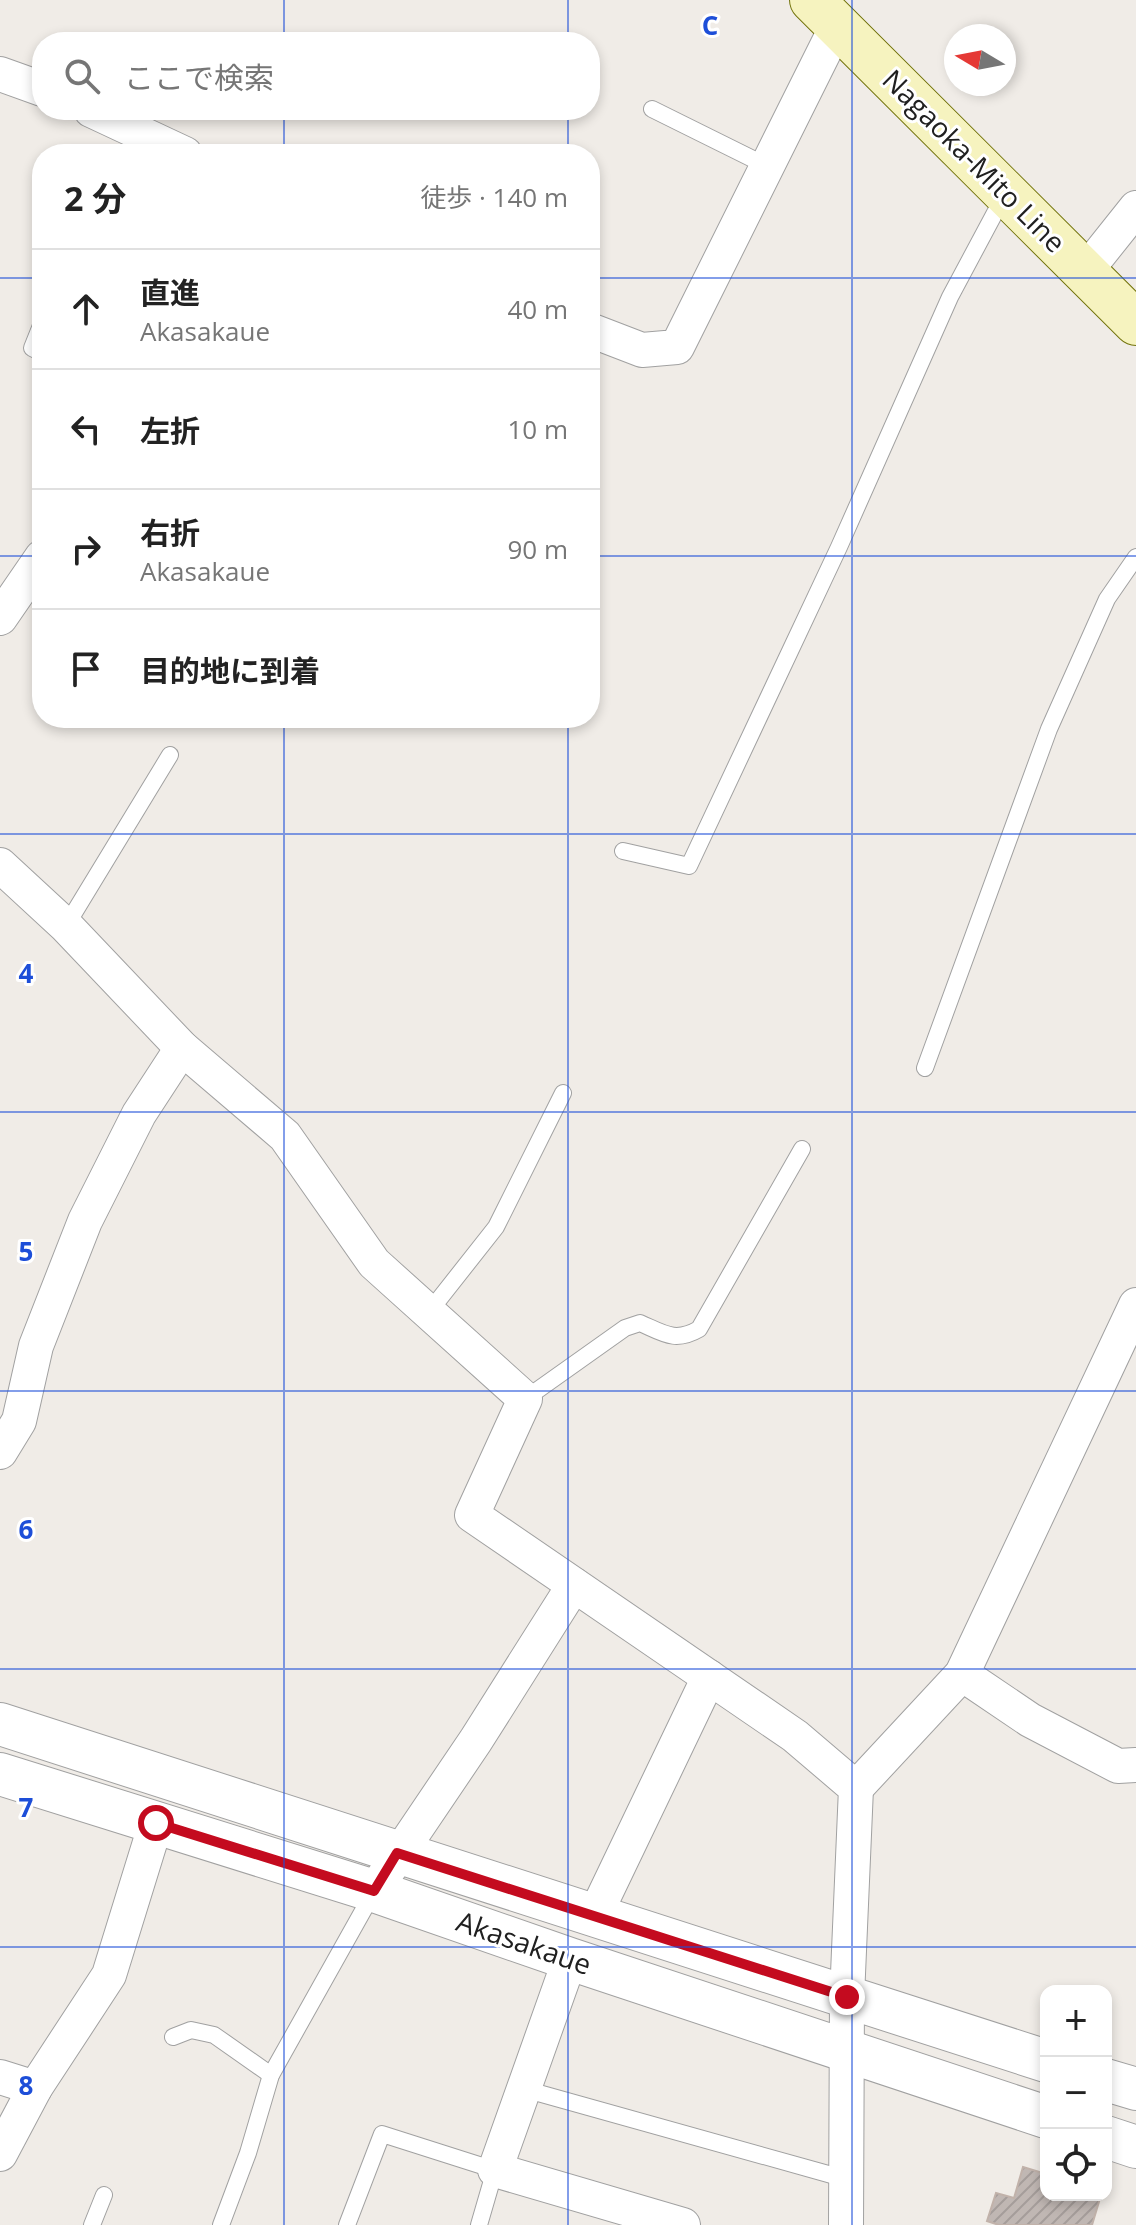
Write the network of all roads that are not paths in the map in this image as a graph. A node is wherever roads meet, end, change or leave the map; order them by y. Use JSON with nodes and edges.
{"nodes":[{"id":1,"x":824,"y":13,"type":"edge"},
{"id":2,"x":0,"y":74,"type":"edge"},
{"id":3,"x":32,"y":85,"type":"edge"},
{"id":4,"x":652,"y":109,"type":"dead end"},
{"id":5,"x":112,"y":120,"type":"edge"},
{"id":6,"x":164,"y":144,"type":"edge"},
{"id":7,"x":767,"y":166,"type":"junction"},
{"id":8,"x":1006,"y":193,"type":"junction"},
{"id":9,"x":1136,"y":208,"type":"edge"},
{"id":10,"x":1085,"y":272,"type":"junction"},
{"id":11,"x":1136,"y":323,"type":"edge"},
{"id":12,"x":600,"y":334,"type":"edge"},
{"id":13,"x":1136,"y":557,"type":"edge"},
{"id":14,"x":32,"y":572,"type":"edge"},
{"id":15,"x":0,"y":618,"type":"edge"},
{"id":16,"x":170,"y":755,"type":"dead end"},
{"id":17,"x":623,"y":851,"type":"dead end"},
{"id":18,"x":0,"y":865,"type":"edge"},
{"id":19,"x":66,"y":926,"type":"junction"},
{"id":20,"x":182,"y":1048,"type":"junction"},
{"id":21,"x":925,"y":1068,"type":"dead end"},
{"id":22,"x":563,"y":1093,"type":"dead end"},
{"id":23,"x":802,"y":1149,"type":"dead end"},
{"id":24,"x":1136,"y":1305,"type":"edge"},
{"id":25,"x":429,"y":1312,"type":"junction"},
{"id":26,"x":525,"y":1399,"type":"junction"},
{"id":27,"x":0,"y":1452,"type":"edge"},
{"id":28,"x":574,"y":1585,"type":"junction"},
{"id":29,"x":962,"y":1674,"type":"junction"},
{"id":30,"x":709,"y":1677,"type":"junction"},
{"id":31,"x":0,"y":1724,"type":"edge"},
{"id":32,"x":1136,"y":1765,"type":"edge"},
{"id":33,"x":0,"y":1774,"type":"edge"},
{"id":34,"x":856,"y":1788,"type":"junction"},
{"id":35,"x":156,"y":1823,"type":"junction"},
{"id":36,"x":397,"y":1853,"type":"junction"},
{"id":37,"x":374,"y":1891,"type":"junction"},
{"id":38,"x":594,"y":1917,"type":"junction"},
{"id":39,"x":570,"y":1959,"type":"junction"},
{"id":40,"x":847,"y":1997,"type":"junction"},
{"id":41,"x":173,"y":2037,"type":"dead end"},
{"id":42,"x":847,"y":2051,"type":"junction"},
{"id":43,"x":1040,"y":2059,"type":"edge"},
{"id":44,"x":271,"y":2075,"type":"junction"},
{"id":45,"x":0,"y":2077,"type":"edge"},
{"id":46,"x":1112,"y":2082,"type":"edge"},
{"id":47,"x":35,"y":2088,"type":"junction"},
{"id":48,"x":524,"y":2089,"type":"junction"},
{"id":49,"x":1136,"y":2089,"type":"edge"},
{"id":50,"x":1040,"y":2115,"type":"edge"},
{"id":51,"x":1112,"y":2139,"type":"edge"},
{"id":52,"x":1136,"y":2147,"type":"edge"},
{"id":53,"x":0,"y":2154,"type":"edge"},
{"id":54,"x":495,"y":2170,"type":"junction"},
{"id":55,"x":846,"y":2179,"type":"junction"},
{"id":56,"x":104,"y":2195,"type":"dead end"},
{"id":57,"x":670,"y":2223,"type":"edge"},
{"id":58,"x":92,"y":2225,"type":"edge"},
{"id":59,"x":221,"y":2225,"type":"edge"},
{"id":60,"x":347,"y":2225,"type":"edge"},
{"id":61,"x":479,"y":2225,"type":"edge"},
{"id":62,"x":846,"y":2225,"type":"edge"}],
"edges":[{"from":1,"to":7,"type":"street"},
{"from":1,"to":8,"type":"main road","name":"Nagaoka-Mito Line"},
{"from":2,"to":3,"type":"street"},
{"from":4,"to":7,"type":"lane"},
{"from":5,"to":6,"type":"street"},
{"from":7,"to":12,"type":"street"},
{"from":8,"to":10,"type":"main road","name":"Nagaoka-Mito Line"},
{"from":8,"to":17,"type":"lane"},
{"from":9,"to":10,"type":"street"},
{"from":10,"to":11,"type":"main road","name":"Nagaoka-Mito Line"},
{"from":13,"to":21,"type":"lane"},
{"from":14,"to":15,"type":"street"},
{"from":16,"to":19,"type":"lane"},
{"from":18,"to":19,"type":"street"},
{"from":19,"to":20,"type":"street"},
{"from":20,"to":25,"type":"street"},
{"from":20,"to":27,"type":"street"},
{"from":22,"to":25,"type":"lane"},
{"from":23,"to":26,"type":"lane"},
{"from":24,"to":29,"type":"street"},
{"from":25,"to":26,"type":"street"},
{"from":26,"to":28,"type":"street"},
{"from":28,"to":30,"type":"street"},
{"from":28,"to":36,"type":"street"},
{"from":29,"to":32,"type":"street"},
{"from":29,"to":34,"type":"street"},
{"from":30,"to":34,"type":"street"},
{"from":30,"to":38,"type":"street"},
{"from":31,"to":36,"type":"street","name":"Akasakaue"},
{"from":33,"to":35,"type":"street","name":"Akasakaue"},
{"from":34,"to":40,"type":"street"},
{"from":35,"to":37,"type":"street","name":"Akasakaue"},
{"from":35,"to":47,"type":"street"},
{"from":36,"to":37,"type":"street"},
{"from":36,"to":38,"type":"street","name":"Akasakaue"},
{"from":37,"to":39,"type":"street","name":"Akasakaue"},
{"from":37,"to":44,"type":"lane"},
{"from":38,"to":40,"type":"street","name":"Akasakaue"},
{"from":39,"to":42,"type":"street","name":"Akasakaue"},
{"from":39,"to":48,"type":"street"},
{"from":40,"to":42,"type":"street"},
{"from":40,"to":43,"type":"street","name":"Akasakaue"},
{"from":41,"to":44,"type":"lane"},
{"from":42,"to":50,"type":"street","name":"Akasakaue"},
{"from":42,"to":55,"type":"street"},
{"from":44,"to":59,"type":"lane"},
{"from":45,"to":47,"type":"street"},
{"from":46,"to":49,"type":"street"},
{"from":47,"to":53,"type":"street"},
{"from":48,"to":54,"type":"street"},
{"from":48,"to":55,"type":"lane"},
{"from":51,"to":52,"type":"street"},
{"from":54,"to":57,"type":"street"},
{"from":54,"to":60,"type":"lane"},
{"from":54,"to":61,"type":"lane"},
{"from":55,"to":62,"type":"street"},
{"from":56,"to":58,"type":"lane"}]}
